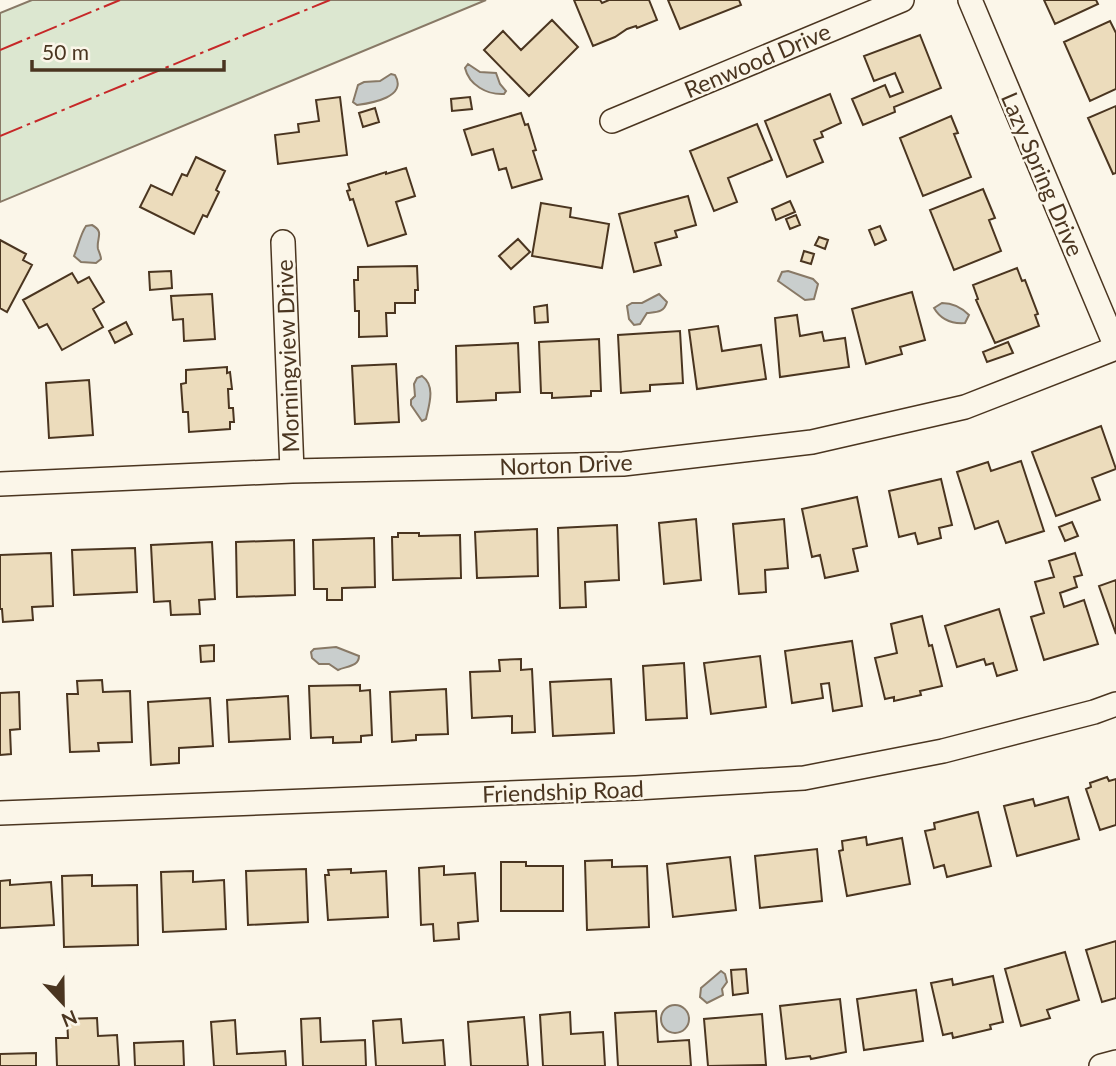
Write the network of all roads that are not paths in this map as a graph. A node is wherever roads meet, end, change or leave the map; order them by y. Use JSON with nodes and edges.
{"nodes":[{"id":1,"x":902,"y":0,"type":"edge"},
{"id":2,"x":970,"y":0,"type":"edge"},
{"id":3,"x":612,"y":121,"type":"dead end"},
{"id":4,"x":283,"y":242,"type":"dead end"},
{"id":5,"x":1116,"y":348,"type":"edge"},
{"id":6,"x":292,"y":471,"type":"junction"},
{"id":7,"x":0,"y":484,"type":"edge"},
{"id":8,"x":1116,"y":704,"type":"edge"},
{"id":9,"x":0,"y":813,"type":"edge"},
{"id":10,"x":1116,"y":1062,"type":"edge"},
{"id":11,"x":1101,"y":1066,"type":"edge"}],
"edges":[{"from":1,"to":3,"type":"street","name":"Renwood Drive"},
{"from":2,"to":5,"type":"street","name":"Lazy Spring Drive"},
{"from":4,"to":6,"type":"street","name":"Morningview Drive"},
{"from":5,"to":6,"type":"street","name":"Norton Drive"},
{"from":6,"to":7,"type":"street","name":"Norton Drive"},
{"from":8,"to":9,"type":"street","name":"Friendship Road"},
{"from":10,"to":11,"type":"street"}]}
